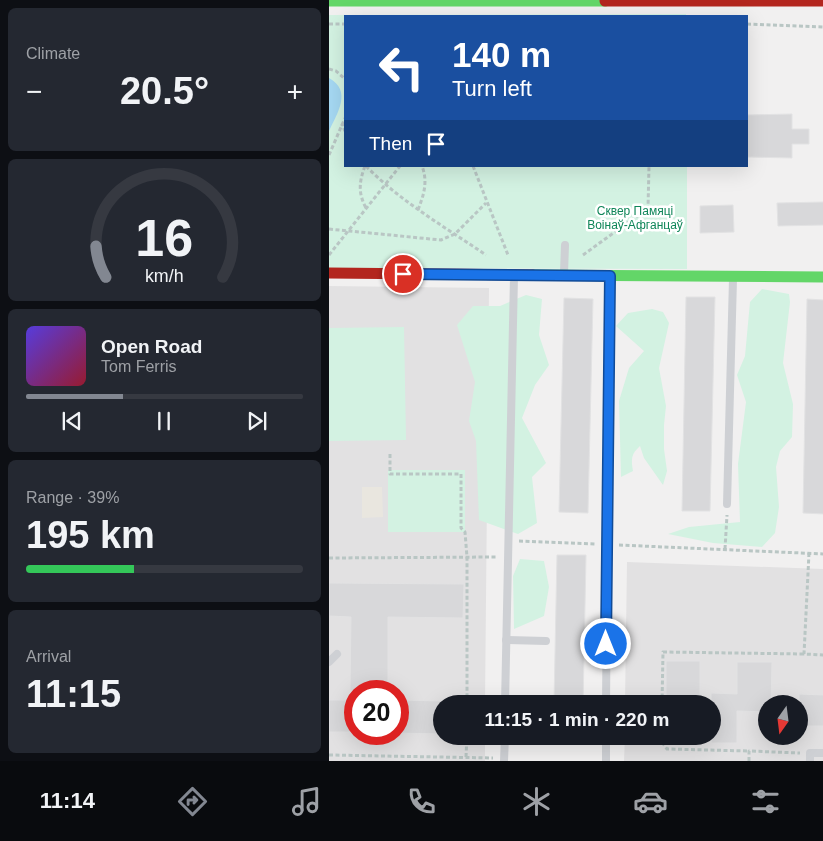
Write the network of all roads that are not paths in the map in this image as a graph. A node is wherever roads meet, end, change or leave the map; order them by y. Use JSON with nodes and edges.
{"nodes":[{"id":1,"x":783,"y":0,"type":"edge"},
{"id":2,"x":329,"y":1,"type":"edge"},
{"id":3,"x":823,"y":1,"type":"edge"},
{"id":4,"x":565,"y":245,"type":"dead end"},
{"id":5,"x":329,"y":273,"type":"edge"},
{"id":6,"x":514,"y":275,"type":"junction"},
{"id":7,"x":564,"y":276,"type":"junction"},
{"id":8,"x":610,"y":276,"type":"junction"},
{"id":9,"x":733,"y":276,"type":"junction"},
{"id":10,"x":823,"y":277,"type":"edge"},
{"id":11,"x":727,"y":504,"type":"road end"},
{"id":12,"x":506,"y":640,"type":"junction"},
{"id":13,"x":546,"y":641,"type":"dead end"},
{"id":14,"x":337,"y":654,"type":"dead end"},
{"id":15,"x":329,"y":662,"type":"edge"},
{"id":16,"x":505,"y":695,"type":"edge"},
{"id":17,"x":606,"y":695,"type":"edge"},
{"id":18,"x":505,"y":745,"type":"edge"},
{"id":19,"x":606,"y":745,"type":"edge"},
{"id":20,"x":823,"y":753,"type":"edge"},
{"id":21,"x":810,"y":757,"type":"edge"},
{"id":22,"x":504,"y":761,"type":"edge"},
{"id":23,"x":606,"y":761,"type":"edge"}],
"edges":[{"from":1,"to":2,"type":"street"},
{"from":1,"to":3,"type":"street"},
{"from":4,"to":7,"type":"lane"},
{"from":5,"to":6,"type":"street"},
{"from":6,"to":7,"type":"street"},
{"from":6,"to":12,"type":"lane"},
{"from":7,"to":8,"type":"street"},
{"from":8,"to":9,"type":"street"},
{"from":8,"to":17,"type":"lane"},
{"from":9,"to":10,"type":"street"},
{"from":9,"to":11,"type":"lane"},
{"from":12,"to":13,"type":"lane"},
{"from":12,"to":16,"type":"lane"},
{"from":14,"to":15,"type":"lane"},
{"from":18,"to":22,"type":"lane"},
{"from":19,"to":23,"type":"lane"},
{"from":20,"to":21,"type":"lane"}]}
